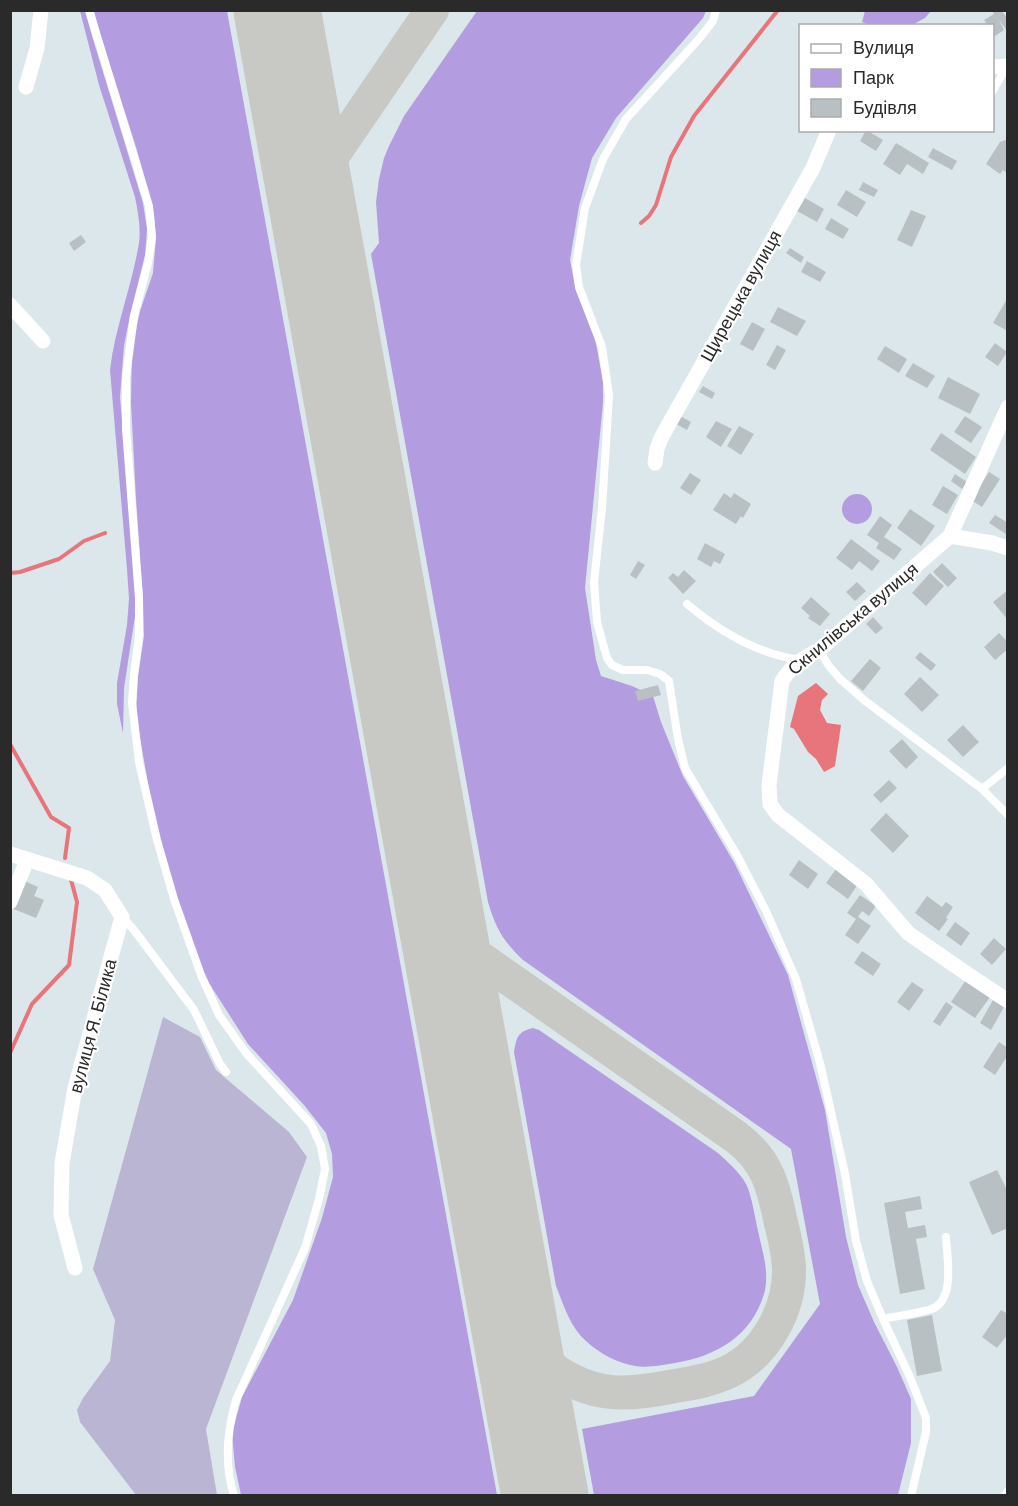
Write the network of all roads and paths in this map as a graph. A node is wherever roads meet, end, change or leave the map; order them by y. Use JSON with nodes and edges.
{"nodes":[{"id":1,"x":41,"y":10,"type":"edge"},
{"id":2,"x":89,"y":10,"type":"edge"},
{"id":3,"x":716,"y":10,"type":"edge"},
{"id":4,"x":1007,"y":66,"type":"edge"},
{"id":5,"x":26,"y":87,"type":"dead end"},
{"id":6,"x":994,"y":90,"type":"edge"},
{"id":7,"x":828,"y":132,"type":"edge"},
{"id":8,"x":10,"y":305,"type":"edge"},
{"id":9,"x":43,"y":341,"type":"dead end"},
{"id":10,"x":1008,"y":407,"type":"edge"},
{"id":11,"x":655,"y":463,"type":"dead end"},
{"id":12,"x":950,"y":536,"type":"junction"},
{"id":13,"x":1008,"y":548,"type":"edge"},
{"id":14,"x":687,"y":604,"type":"dead end"},
{"id":15,"x":819,"y":650,"type":"junction"},
{"id":16,"x":800,"y":660,"type":"junction"},
{"id":17,"x":1008,"y":768,"type":"edge"},
{"id":18,"x":982,"y":789,"type":"junction"},
{"id":19,"x":1008,"y":815,"type":"edge"},
{"id":20,"x":10,"y":854,"type":"edge"},
{"id":21,"x":27,"y":860,"type":"junction"},
{"id":22,"x":10,"y":902,"type":"edge"},
{"id":23,"x":122,"y":917,"type":"junction"},
{"id":24,"x":1008,"y":1000,"type":"edge"},
{"id":25,"x":226,"y":1072,"type":"dead end"},
{"id":26,"x":946,"y":1238,"type":"dead end"},
{"id":27,"x":75,"y":1268,"type":"dead end"},
{"id":28,"x":883,"y":1319,"type":"junction"},
{"id":29,"x":1008,"y":1491,"type":"edge"},
{"id":30,"x":234,"y":1496,"type":"edge"},
{"id":31,"x":911,"y":1496,"type":"edge"},
{"id":32,"x":1004,"y":1496,"type":"edge"}],
"edges":[{"from":1,"to":5,"type":"street"},
{"from":2,"to":30,"type":"lane"},
{"from":3,"to":28,"type":"lane"},
{"from":4,"to":6,"type":"lane"},
{"from":7,"to":11,"type":"street","name":"Щирецька вулиця"},
{"from":8,"to":9,"type":"street"},
{"from":10,"to":12,"type":"street","name":"Скнилівська вулиця"},
{"from":12,"to":13,"type":"street"},
{"from":12,"to":15,"type":"street","name":"Скнилівська вулиця"},
{"from":14,"to":16,"type":"lane"},
{"from":15,"to":16,"type":"street","name":"Скнилівська вулиця"},
{"from":15,"to":18,"type":"lane"},
{"from":16,"to":24,"type":"street","name":"Скнилівська вулиця"},
{"from":17,"to":18,"type":"lane"},
{"from":18,"to":19,"type":"lane"},
{"from":20,"to":21,"type":"street"},
{"from":21,"to":22,"type":"street"},
{"from":21,"to":23,"type":"street"},
{"from":23,"to":25,"type":"lane"},
{"from":23,"to":27,"type":"street","name":"вулиця Я. Білика"},
{"from":26,"to":28,"type":"lane"},
{"from":28,"to":31,"type":"lane"},
{"from":29,"to":32,"type":"lane"}]}
